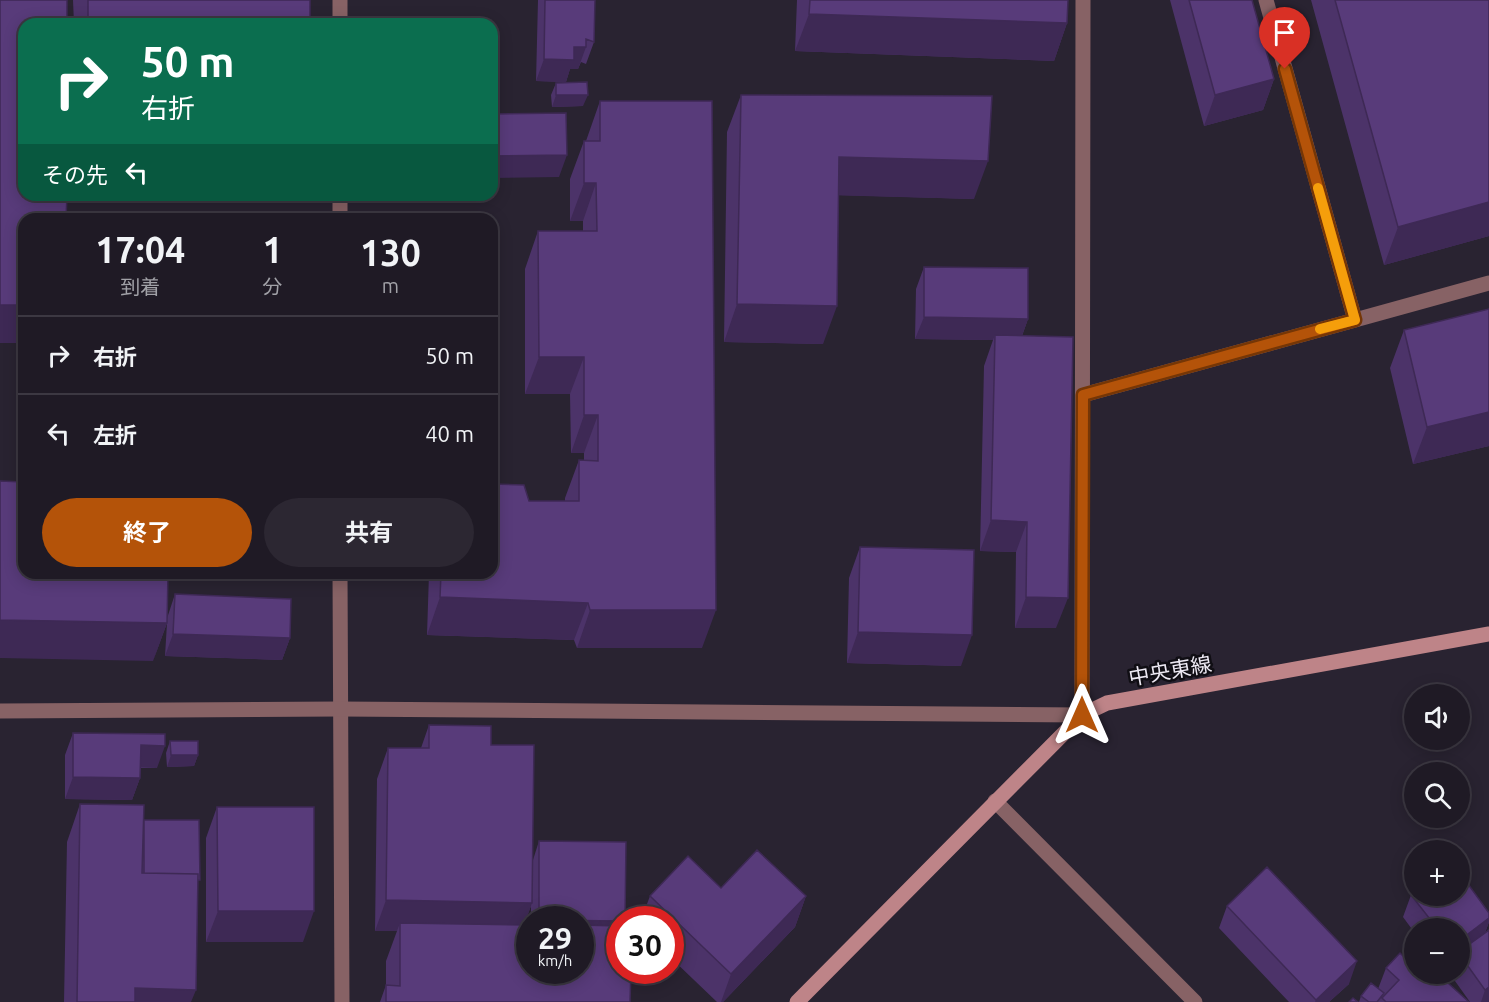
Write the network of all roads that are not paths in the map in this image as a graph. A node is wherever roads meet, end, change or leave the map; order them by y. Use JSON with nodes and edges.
{"nodes":[{"id":1,"x":340,"y":0,"type":"edge"},
{"id":2,"x":1083,"y":0,"type":"edge"},
{"id":3,"x":1266,"y":0,"type":"edge"},
{"id":4,"x":340,"y":18,"type":"edge"},
{"id":5,"x":1489,"y":283,"type":"edge"},
{"id":6,"x":1355,"y":320,"type":"junction"},
{"id":7,"x":1083,"y":395,"type":"junction"},
{"id":8,"x":340,"y":579,"type":"edge"},
{"id":9,"x":1489,"y":634,"type":"edge"},
{"id":10,"x":340,"y":709,"type":"junction"},
{"id":11,"x":0,"y":711,"type":"edge"},
{"id":12,"x":1082,"y":715,"type":"junction"},
{"id":13,"x":995,"y":801,"type":"junction"},
{"id":14,"x":342,"y":1002,"type":"edge"},
{"id":15,"x":797,"y":1002,"type":"edge"},
{"id":16,"x":1194,"y":1002,"type":"edge"}],
"edges":[{"from":1,"to":4,"type":"street"},
{"from":2,"to":7,"type":"street"},
{"from":3,"to":6,"type":"street"},
{"from":5,"to":6,"type":"street"},
{"from":6,"to":7,"type":"street"},
{"from":7,"to":12,"type":"street"},
{"from":8,"to":10,"type":"street"},
{"from":9,"to":12,"type":"main road","name":"中央東線"},
{"from":10,"to":11,"type":"street"},
{"from":10,"to":12,"type":"street"},
{"from":10,"to":14,"type":"street"},
{"from":12,"to":13,"type":"main road","name":"中央東線"},
{"from":13,"to":15,"type":"main road","name":"中央東線"},
{"from":13,"to":16,"type":"street"}]}
